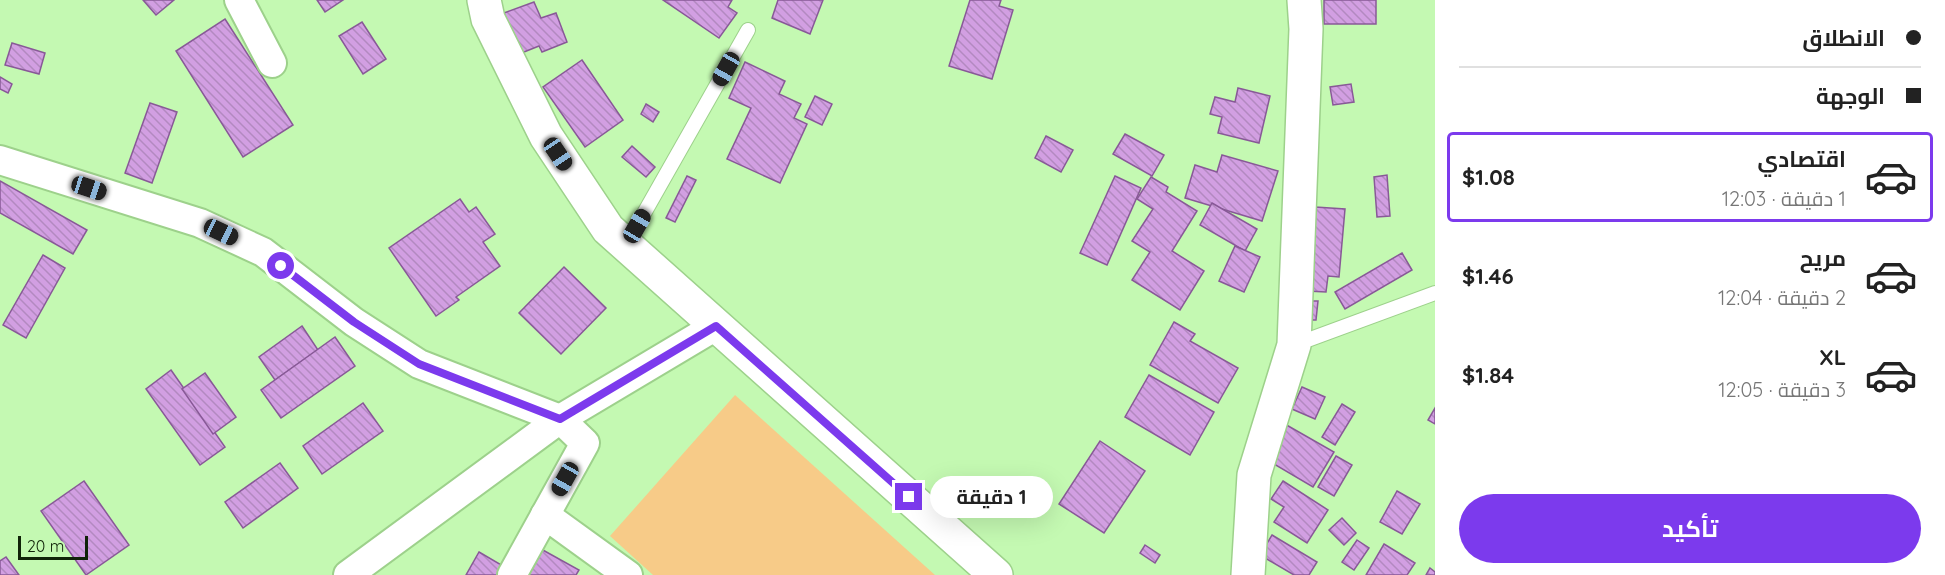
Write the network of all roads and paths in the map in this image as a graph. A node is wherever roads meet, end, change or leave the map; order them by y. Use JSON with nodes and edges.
{"nodes":[{"id":1,"x":239,"y":0,"type":"edge"},
{"id":2,"x":484,"y":0,"type":"edge"},
{"id":3,"x":1304,"y":0,"type":"edge"},
{"id":4,"x":748,"y":30,"type":"dead end"},
{"id":5,"x":272,"y":63,"type":"dead end"},
{"id":6,"x":0,"y":159,"type":"edge"},
{"id":7,"x":626,"y":245,"type":"junction"},
{"id":8,"x":1435,"y":293,"type":"edge"},
{"id":9,"x":716,"y":326,"type":"junction"},
{"id":10,"x":1294,"y":345,"type":"junction"},
{"id":11,"x":560,"y":419,"type":"junction"},
{"id":12,"x":545,"y":515,"type":"junction"},
{"id":13,"x":348,"y":575,"type":"edge"},
{"id":14,"x":512,"y":575,"type":"edge"},
{"id":15,"x":628,"y":575,"type":"edge"},
{"id":16,"x":996,"y":575,"type":"edge"},
{"id":17,"x":1248,"y":575,"type":"edge"}],
"edges":[{"from":1,"to":5,"type":"street"},
{"from":2,"to":7,"type":"street"},
{"from":3,"to":10,"type":"street"},
{"from":4,"to":7,"type":"lane"},
{"from":6,"to":11,"type":"street"},
{"from":7,"to":9,"type":"street"},
{"from":8,"to":10,"type":"lane"},
{"from":9,"to":11,"type":"street"},
{"from":9,"to":16,"type":"street"},
{"from":10,"to":17,"type":"street"},
{"from":11,"to":12,"type":"street"},
{"from":11,"to":13,"type":"street"},
{"from":12,"to":14,"type":"street"},
{"from":12,"to":15,"type":"street"}]}
